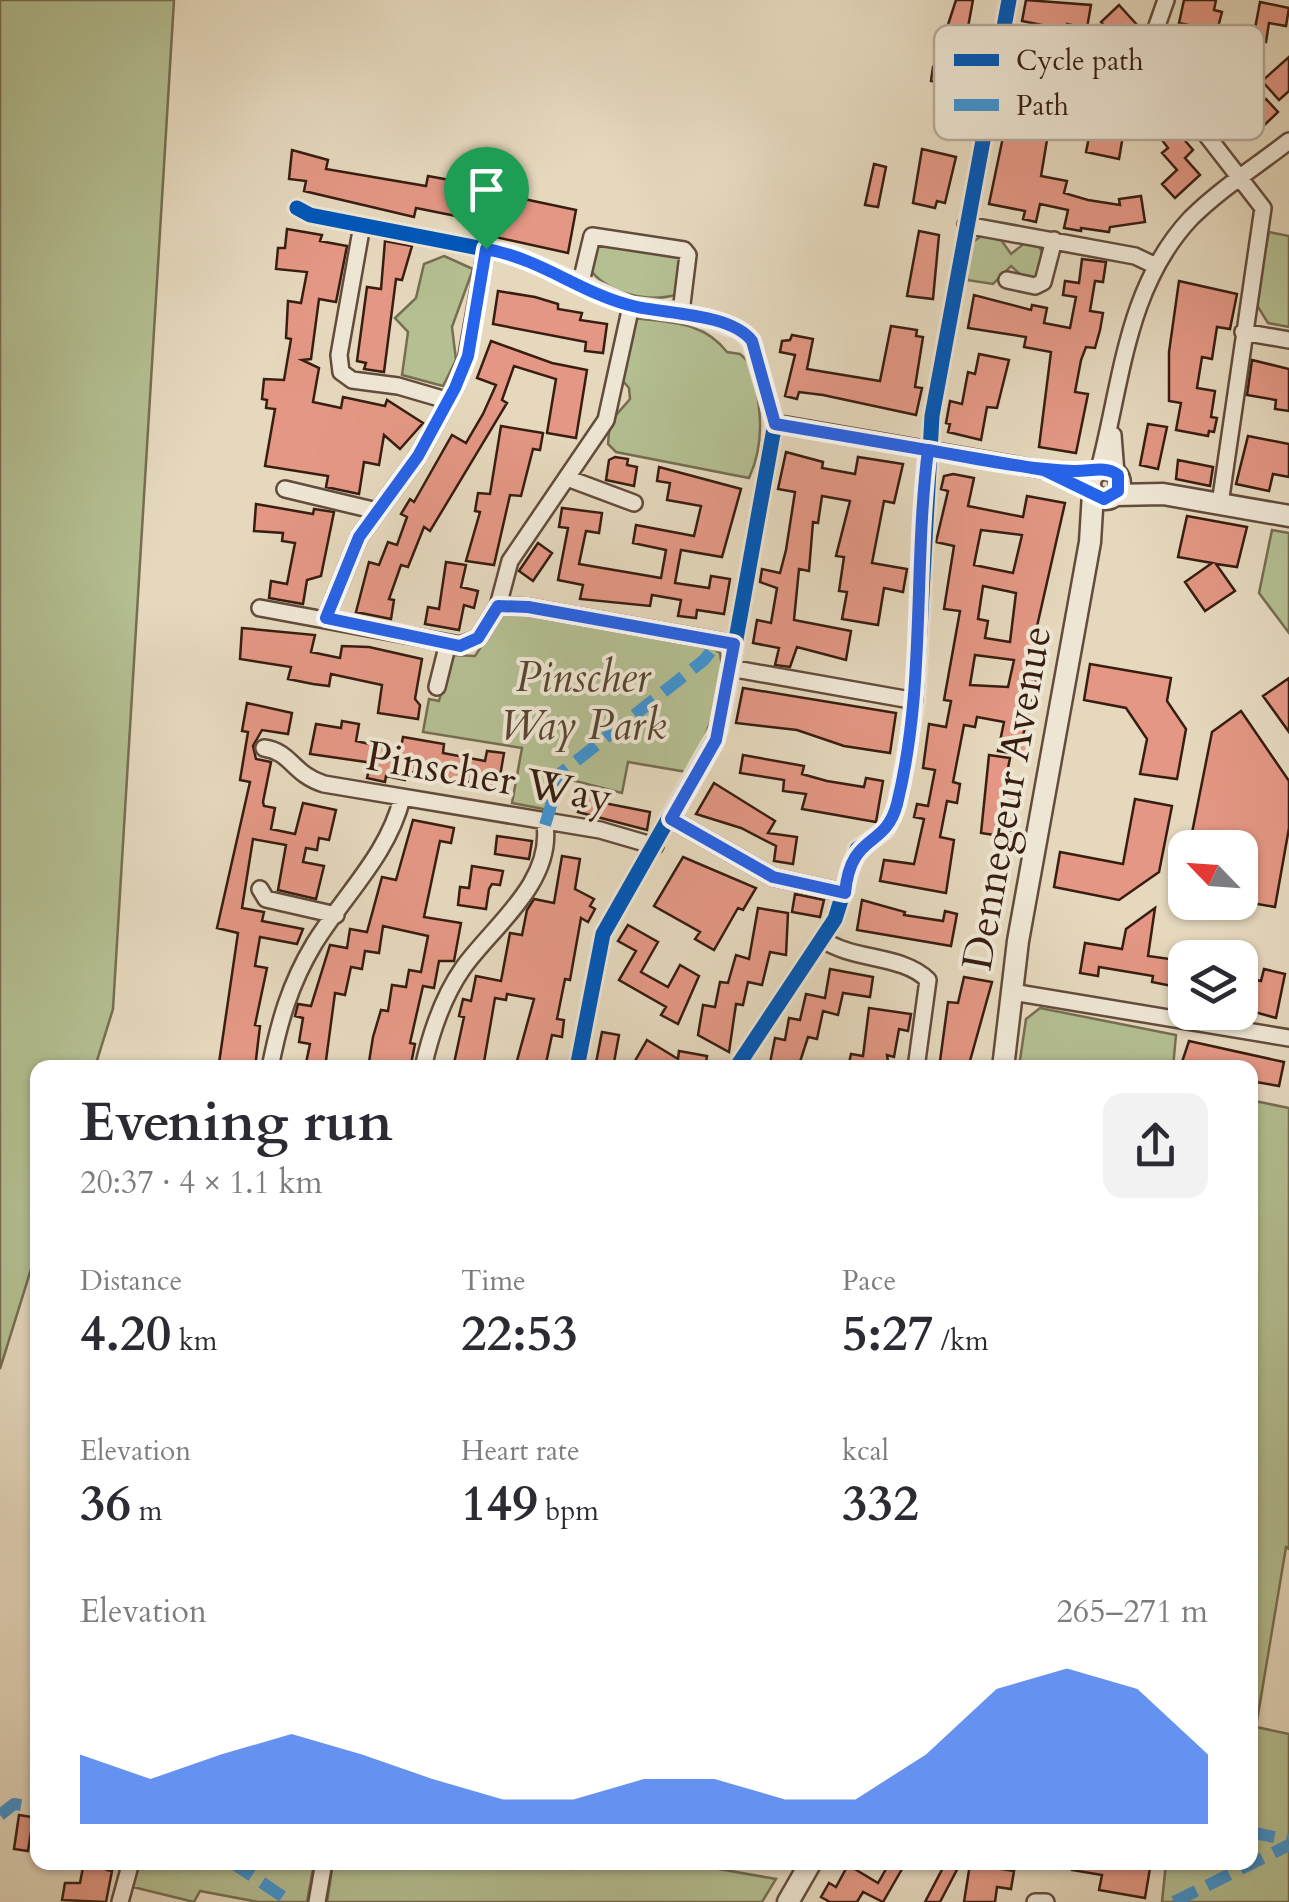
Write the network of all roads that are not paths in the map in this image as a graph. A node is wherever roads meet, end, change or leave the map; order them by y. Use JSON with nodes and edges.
{"nodes":[{"id":1,"x":1009,"y":0,"type":"edge"},
{"id":2,"x":1166,"y":0,"type":"edge"},
{"id":3,"x":1003,"y":25,"type":"edge"},
{"id":4,"x":1157,"y":25,"type":"edge"},
{"id":5,"x":981,"y":140,"type":"edge"},
{"id":6,"x":1212,"y":140,"type":"edge"},
{"id":7,"x":1289,"y":141,"type":"edge"},
{"id":8,"x":1242,"y":178,"type":"junction"},
{"id":9,"x":297,"y":208,"type":"dead end"},
{"id":10,"x":966,"y":224,"type":"junction"},
{"id":11,"x":362,"y":225,"type":"junction"},
{"id":12,"x":1054,"y":240,"type":"junction"},
{"id":13,"x":486,"y":249,"type":"junction"},
{"id":14,"x":1156,"y":266,"type":"junction"},
{"id":15,"x":1007,"y":280,"type":"dead end"},
{"id":16,"x":580,"y":282,"type":"junction"},
{"id":17,"x":631,"y":306,"type":"junction"},
{"id":18,"x":681,"y":312,"type":"junction"},
{"id":19,"x":1243,"y":332,"type":"junction"},
{"id":20,"x":1289,"y":340,"type":"edge"},
{"id":21,"x":446,"y":400,"type":"junction"},
{"id":22,"x":775,"y":424,"type":"junction"},
{"id":23,"x":928,"y":450,"type":"junction"},
{"id":24,"x":567,"y":478,"type":"junction"},
{"id":25,"x":1105,"y":484,"type":"junction"},
{"id":26,"x":285,"y":490,"type":"dead end"},
{"id":27,"x":634,"y":503,"type":"dead end"},
{"id":28,"x":1220,"y":504,"type":"junction"},
{"id":29,"x":376,"y":510,"type":"junction"},
{"id":30,"x":1289,"y":516,"type":"edge"},
{"id":31,"x":498,"y":606,"type":"junction"},
{"id":32,"x":260,"y":608,"type":"dead end"},
{"id":33,"x":326,"y":618,"type":"junction"},
{"id":34,"x":448,"y":644,"type":"junction"},
{"id":35,"x":734,"y":644,"type":"junction"},
{"id":36,"x":730,"y":668,"type":"junction"},
{"id":37,"x":437,"y":687,"type":"dead end"},
{"id":38,"x":916,"y":700,"type":"junction"},
{"id":39,"x":264,"y":748,"type":"dead end"},
{"id":40,"x":402,"y":798,"type":"junction"},
{"id":41,"x":671,"y":819,"type":"junction"},
{"id":42,"x":545,"y":825,"type":"junction"},
{"id":43,"x":655,"y":846,"type":"junction"},
{"id":44,"x":260,"y":889,"type":"dead end"},
{"id":45,"x":845,"y":893,"type":"junction"},
{"id":46,"x":336,"y":915,"type":"junction"},
{"id":47,"x":822,"y":939,"type":"junction"},
{"id":48,"x":1012,"y":992,"type":"junction"},
{"id":49,"x":1289,"y":1038,"type":"edge"},
{"id":50,"x":272,"y":1060,"type":"edge"},
{"id":51,"x":426,"y":1060,"type":"edge"},
{"id":52,"x":578,"y":1060,"type":"edge"},
{"id":53,"x":741,"y":1060,"type":"edge"},
{"id":54,"x":917,"y":1060,"type":"edge"},
{"id":55,"x":1004,"y":1060,"type":"edge"},
{"id":56,"x":129,"y":1870,"type":"edge"},
{"id":57,"x":323,"y":1870,"type":"edge"},
{"id":58,"x":808,"y":1870,"type":"edge"},
{"id":59,"x":796,"y":1899,"type":"edge"},
{"id":60,"x":120,"y":1902,"type":"edge"},
{"id":61,"x":317,"y":1902,"type":"edge"}],
"edges":[{"from":1,"to":3,"type":"street"},
{"from":2,"to":4,"type":"street"},
{"from":5,"to":10,"type":"street"},
{"from":6,"to":8,"type":"street"},
{"from":7,"to":8,"type":"street","name":"Dennegeur Avenue"},
{"from":8,"to":14,"type":"street","name":"Dennegeur Avenue"},
{"from":8,"to":19,"type":"street"},
{"from":9,"to":11,"type":"street"},
{"from":10,"to":12,"type":"street"},
{"from":10,"to":23,"type":"street"},
{"from":11,"to":13,"type":"street"},
{"from":11,"to":21,"type":"street"},
{"from":12,"to":14,"type":"street"},
{"from":12,"to":15,"type":"street"},
{"from":13,"to":16,"type":"street"},
{"from":13,"to":21,"type":"street"},
{"from":14,"to":25,"type":"street","name":"Dennegeur Avenue"},
{"from":16,"to":17,"type":"street"},
{"from":16,"to":18,"type":"street"},
{"from":17,"to":18,"type":"street"},
{"from":17,"to":24,"type":"street"},
{"from":18,"to":22,"type":"street"},
{"from":19,"to":20,"type":"street"},
{"from":19,"to":28,"type":"street"},
{"from":21,"to":29,"type":"street"},
{"from":22,"to":23,"type":"street"},
{"from":22,"to":35,"type":"street"},
{"from":23,"to":25,"type":"street"},
{"from":23,"to":38,"type":"street"},
{"from":24,"to":27,"type":"street"},
{"from":24,"to":31,"type":"street"},
{"from":25,"to":28,"type":"street"},
{"from":25,"to":48,"type":"street","name":"Dennegeur Avenue"},
{"from":26,"to":29,"type":"street"},
{"from":28,"to":30,"type":"street"},
{"from":29,"to":33,"type":"street"},
{"from":31,"to":34,"type":"street"},
{"from":31,"to":35,"type":"street"},
{"from":32,"to":33,"type":"street"},
{"from":33,"to":34,"type":"street"},
{"from":34,"to":37,"type":"street"},
{"from":35,"to":36,"type":"street"},
{"from":36,"to":38,"type":"street"},
{"from":36,"to":41,"type":"street"},
{"from":38,"to":45,"type":"street"},
{"from":39,"to":40,"type":"street","name":"Pinscher Way"},
{"from":40,"to":42,"type":"street","name":"Pinscher Way"},
{"from":40,"to":46,"type":"street"},
{"from":41,"to":43,"type":"street"},
{"from":41,"to":45,"type":"street"},
{"from":42,"to":43,"type":"street","name":"Pinscher Way"},
{"from":42,"to":51,"type":"street"},
{"from":43,"to":52,"type":"street"},
{"from":44,"to":46,"type":"street"},
{"from":45,"to":47,"type":"street"},
{"from":46,"to":50,"type":"street"},
{"from":47,"to":53,"type":"street"},
{"from":47,"to":54,"type":"street"},
{"from":48,"to":49,"type":"street"},
{"from":48,"to":55,"type":"street","name":"Dennegeur Avenue"},
{"from":56,"to":60,"type":"street"},
{"from":57,"to":61,"type":"street"},
{"from":58,"to":59,"type":"street"}]}
